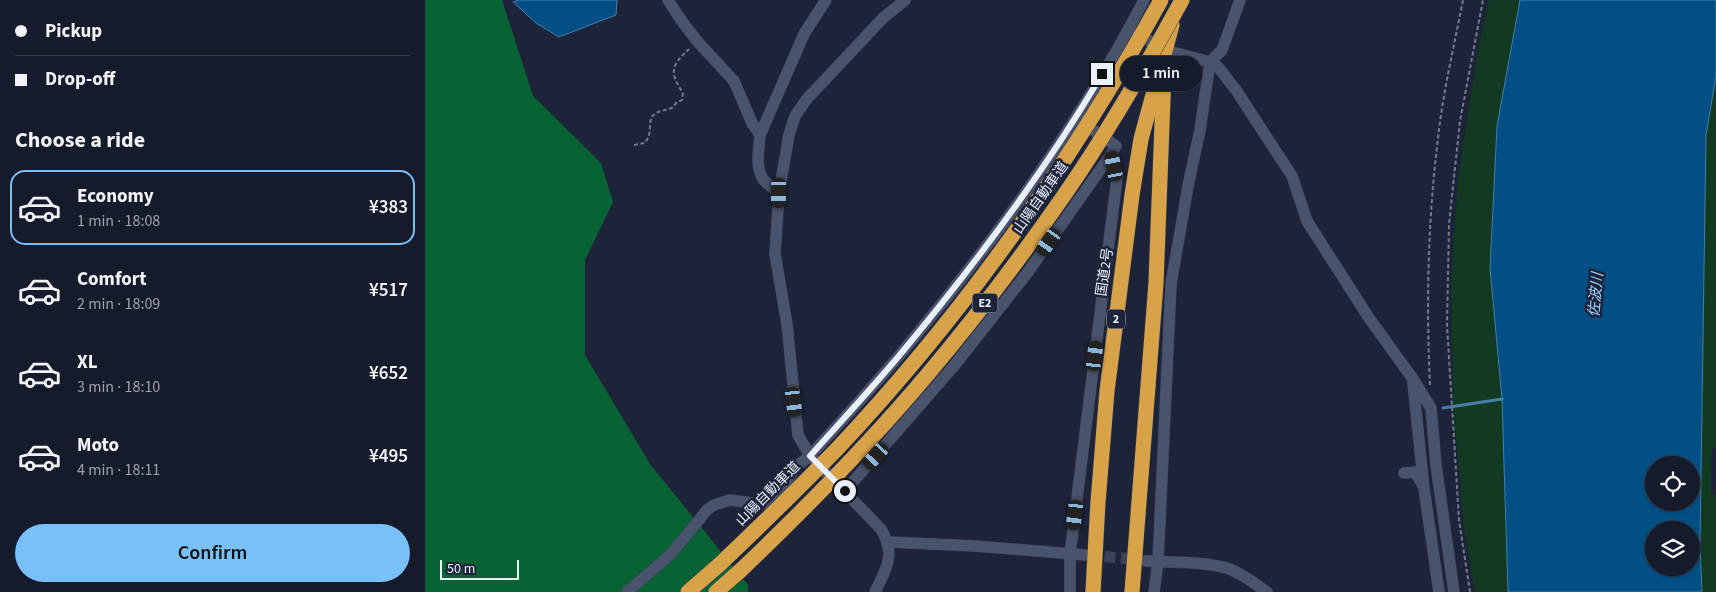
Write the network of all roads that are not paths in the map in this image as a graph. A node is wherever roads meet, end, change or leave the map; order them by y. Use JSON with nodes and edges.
{"nodes":[{"id":1,"x":668,"y":0,"type":"edge"},
{"id":2,"x":826,"y":0,"type":"edge"},
{"id":3,"x":905,"y":0,"type":"edge"},
{"id":4,"x":1144,"y":0,"type":"edge"},
{"id":5,"x":1161,"y":0,"type":"edge"},
{"id":6,"x":1180,"y":0,"type":"edge"},
{"id":7,"x":1239,"y":0,"type":"edge"},
{"id":8,"x":1129,"y":29,"type":"junction"},
{"id":9,"x":1165,"y":50,"type":"junction"},
{"id":10,"x":1210,"y":62,"type":"junction"},
{"id":11,"x":1076,"y":118,"type":"junction"},
{"id":12,"x":761,"y":135,"type":"junction"},
{"id":13,"x":1112,"y":153,"type":"junction"},
{"id":14,"x":779,"y":193,"type":"junction"},
{"id":15,"x":1413,"y":379,"type":"junction"},
{"id":16,"x":810,"y":456,"type":"junction"},
{"id":17,"x":1404,"y":473,"type":"dead end"},
{"id":18,"x":1424,"y":488,"type":"junction"},
{"id":19,"x":845,"y":491,"type":"junction"},
{"id":20,"x":1447,"y":540,"type":"junction"},
{"id":21,"x":889,"y":542,"type":"junction"},
{"id":22,"x":1070,"y":554,"type":"junction"},
{"id":23,"x":1085,"y":555,"type":"tunnel mouth"},
{"id":24,"x":1146,"y":560,"type":"tunnel mouth"},
{"id":25,"x":1158,"y":562,"type":"junction"},
{"id":26,"x":627,"y":592,"type":"edge"},
{"id":27,"x":688,"y":592,"type":"edge"},
{"id":28,"x":716,"y":592,"type":"edge"},
{"id":29,"x":875,"y":592,"type":"edge"},
{"id":30,"x":1070,"y":592,"type":"edge"},
{"id":31,"x":1093,"y":592,"type":"edge"},
{"id":32,"x":1132,"y":592,"type":"edge"},
{"id":33,"x":1154,"y":592,"type":"edge"},
{"id":34,"x":1267,"y":592,"type":"edge"},
{"id":35,"x":1439,"y":592,"type":"edge"},
{"id":36,"x":1454,"y":592,"type":"edge"}],
"edges":[{"from":1,"to":12,"type":"street"},
{"from":2,"to":12,"type":"street"},
{"from":3,"to":14,"type":"street"},
{"from":4,"to":8,"type":"street"},
{"from":5,"to":27,"type":"highway","name":"山陽自動車道","number":"E2","bridge":true},
{"from":6,"to":9,"type":"highway","name":"国道2号","number":"2"},
{"from":6,"to":28,"type":"highway","name":"山陽自動車道","number":"E2","bridge":true},
{"from":7,"to":10,"type":"street"},
{"from":8,"to":9,"type":"street"},
{"from":8,"to":11,"type":"street"},
{"from":9,"to":10,"type":"street"},
{"from":9,"to":31,"type":"highway","name":"国道2号","number":"2"},
{"from":9,"to":32,"type":"highway","name":"国道2号","number":"2"},
{"from":10,"to":15,"type":"street"},
{"from":10,"to":25,"type":"street"},
{"from":11,"to":13,"type":"street"},
{"from":11,"to":16,"type":"street"},
{"from":12,"to":14,"type":"street"},
{"from":13,"to":19,"type":"street"},
{"from":13,"to":22,"type":"street"},
{"from":14,"to":16,"type":"street"},
{"from":15,"to":18,"type":"street"},
{"from":15,"to":20,"type":"street"},
{"from":16,"to":19,"type":"street"},
{"from":16,"to":26,"type":"street"},
{"from":17,"to":18,"type":"street"},
{"from":18,"to":20,"type":"street"},
{"from":18,"to":35,"type":"street"},
{"from":19,"to":21,"type":"street"},
{"from":20,"to":36,"type":"street"},
{"from":21,"to":22,"type":"street"},
{"from":21,"to":29,"type":"street"},
{"from":22,"to":23,"type":"street"},
{"from":22,"to":30,"type":"street"},
{"from":24,"to":25,"type":"street"},
{"from":25,"to":33,"type":"street"},
{"from":25,"to":34,"type":"street"}]}
